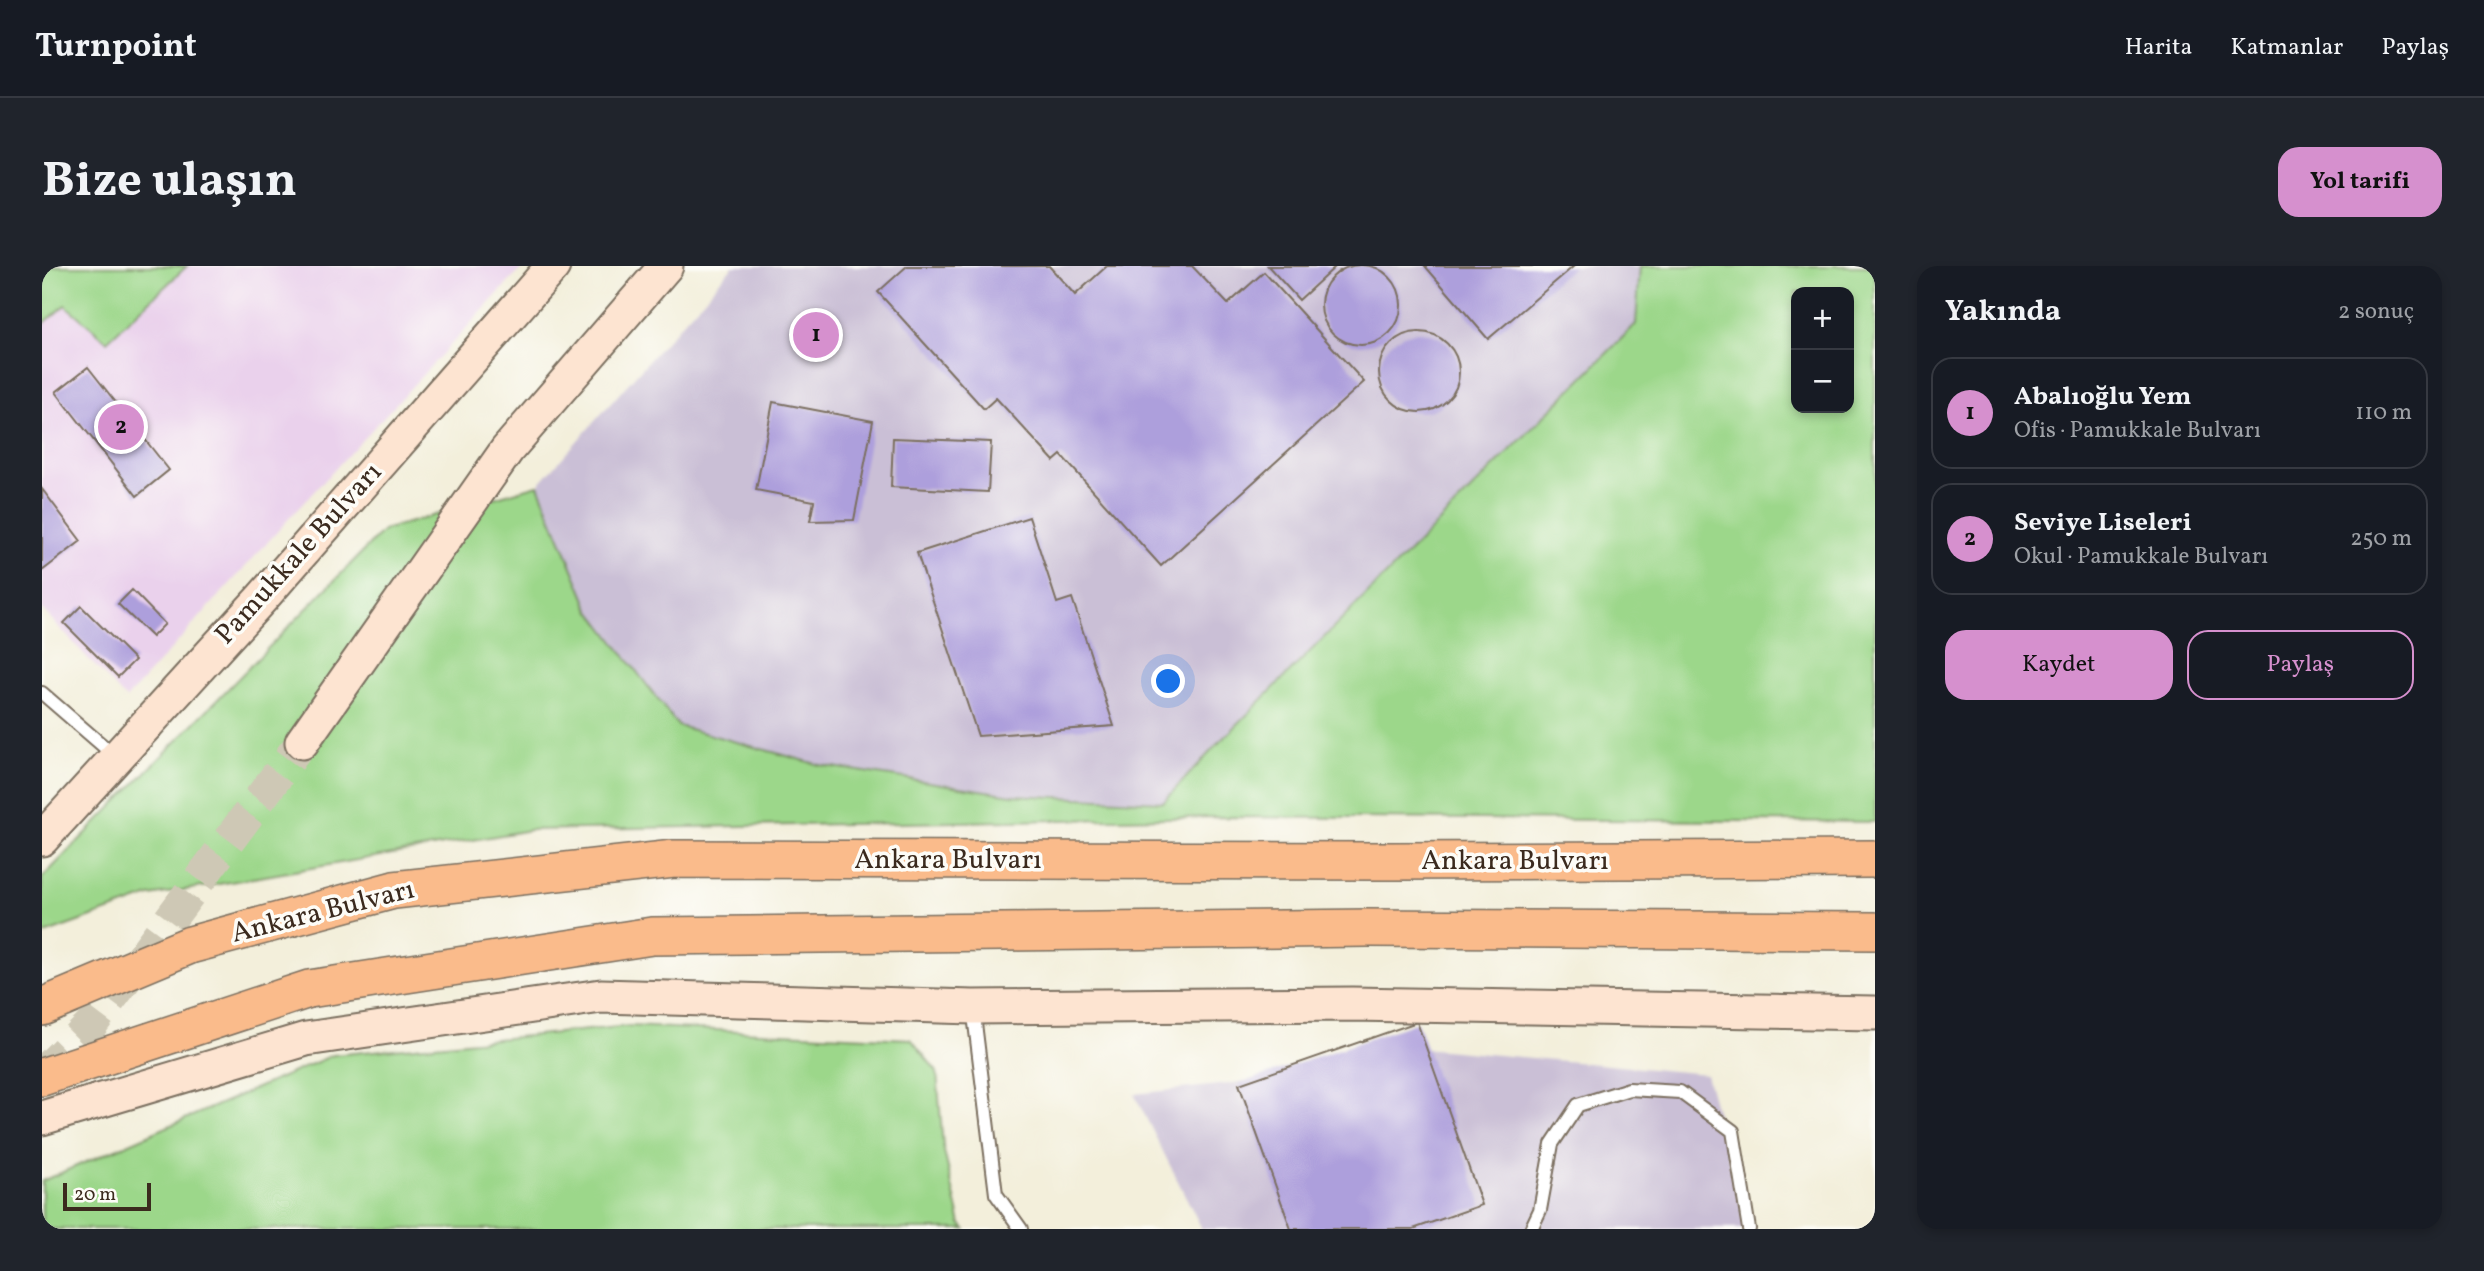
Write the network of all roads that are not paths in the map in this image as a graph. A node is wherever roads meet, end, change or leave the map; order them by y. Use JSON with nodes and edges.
{"nodes":[{"id":1,"x":553,"y":266,"type":"edge"},
{"id":2,"x":666,"y":266,"type":"edge"},
{"id":3,"x":42,"y":693,"type":"edge"},
{"id":4,"x":302,"y":742,"type":"tunnel mouth"},
{"id":5,"x":116,"y":757,"type":"junction"},
{"id":6,"x":42,"y":839,"type":"edge"},
{"id":7,"x":1875,"y":859,"type":"edge"},
{"id":8,"x":1875,"y":931,"type":"edge"},
{"id":9,"x":42,"y":1007,"type":"edge"},
{"id":10,"x":973,"y":1007,"type":"junction"},
{"id":11,"x":1875,"y":1013,"type":"edge"},
{"id":12,"x":42,"y":1077,"type":"edge"},
{"id":13,"x":42,"y":1118,"type":"edge"},
{"id":14,"x":1021,"y":1229,"type":"edge"},
{"id":15,"x":1531,"y":1229,"type":"edge"},
{"id":16,"x":1749,"y":1229,"type":"edge"}],
"edges":[{"from":1,"to":5,"type":"main road","name":"Pamukkale Bulvarı"},
{"from":2,"to":4,"type":"main road"},
{"from":3,"to":5,"type":"lane"},
{"from":5,"to":6,"type":"main road","name":"Pamukkale Bulvarı"},
{"from":7,"to":9,"type":"main road","name":"Ankara Bulvarı"},
{"from":8,"to":12,"type":"main road"},
{"from":10,"to":11,"type":"main road"},
{"from":10,"to":13,"type":"main road"},
{"from":10,"to":14,"type":"lane"},
{"from":15,"to":16,"type":"lane"}]}
